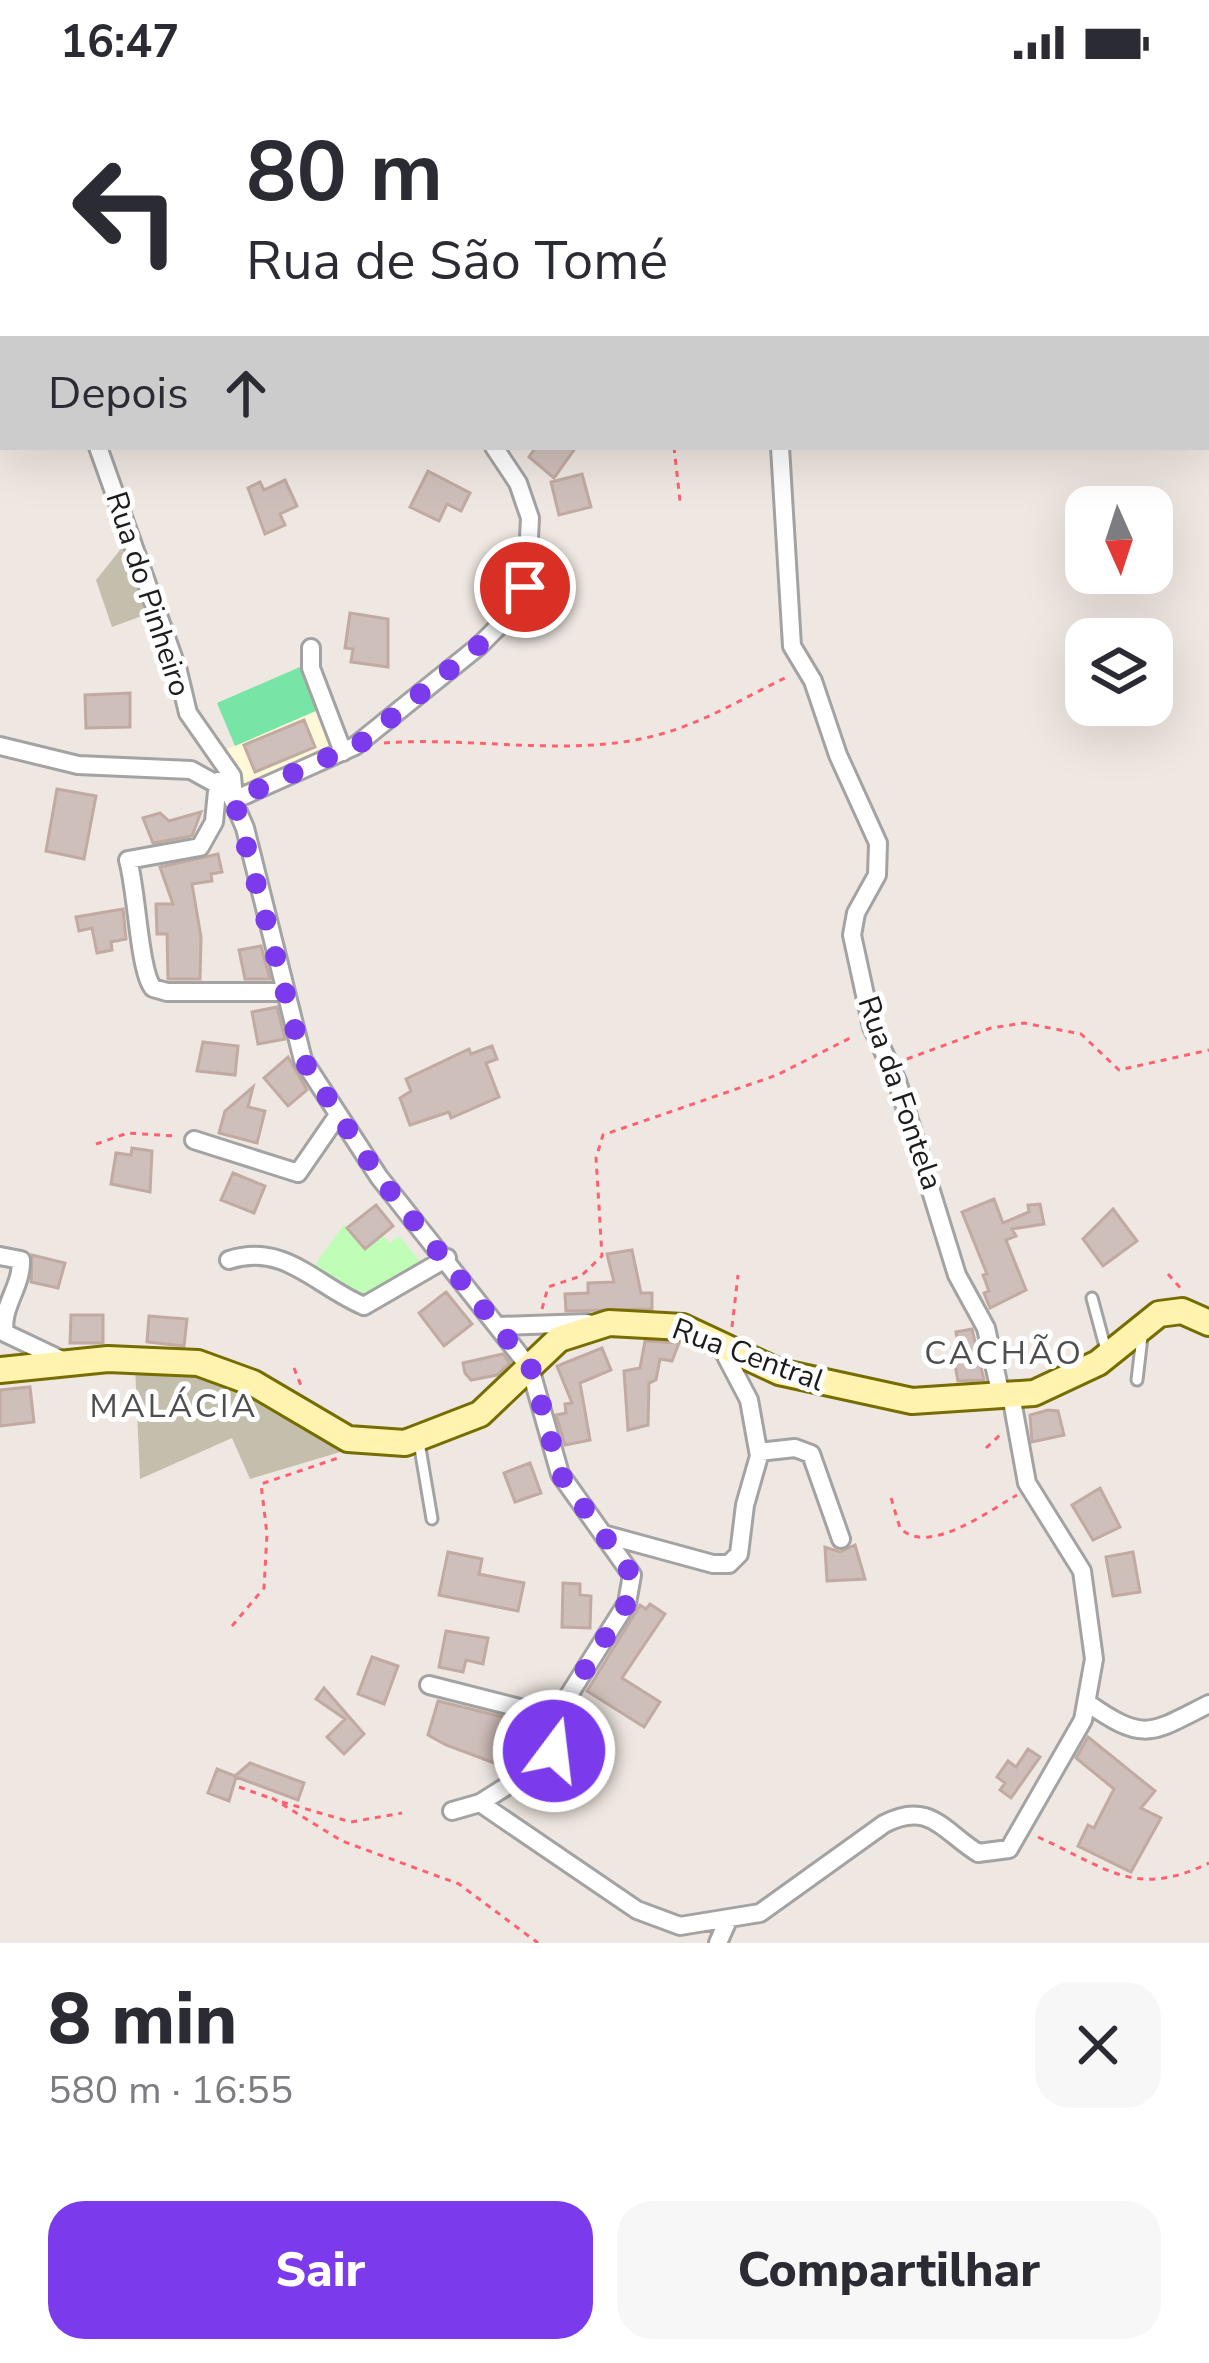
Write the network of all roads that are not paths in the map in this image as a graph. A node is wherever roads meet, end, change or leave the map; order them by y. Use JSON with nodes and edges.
{"nodes":[{"id":1,"x":99,"y":450,"type":"edge"},
{"id":2,"x":496,"y":450,"type":"edge"},
{"id":3,"x":780,"y":450,"type":"edge"},
{"id":4,"x":311,"y":648,"type":"dead end"},
{"id":5,"x":0,"y":746,"type":"edge"},
{"id":6,"x":343,"y":752,"type":"junction"},
{"id":7,"x":218,"y":781,"type":"junction"},
{"id":8,"x":234,"y":800,"type":"junction"},
{"id":9,"x":286,"y":992,"type":"junction"},
{"id":10,"x":338,"y":1115,"type":"junction"},
{"id":11,"x":194,"y":1140,"type":"road end"},
{"id":12,"x":0,"y":1256,"type":"edge"},
{"id":13,"x":447,"y":1258,"type":"junction"},
{"id":14,"x":229,"y":1260,"type":"dead end"},
{"id":15,"x":1092,"y":1298,"type":"dead end"},
{"id":16,"x":3,"y":1309,"type":"edge"},
{"id":17,"x":1153,"y":1316,"type":"junction"},
{"id":18,"x":618,"y":1322,"type":"junction"},
{"id":19,"x":1209,"y":1323,"type":"edge"},
{"id":20,"x":499,"y":1326,"type":"junction"},
{"id":21,"x":3,"y":1334,"type":"edge"},
{"id":22,"x":723,"y":1345,"type":"junction"},
{"id":23,"x":1107,"y":1356,"type":"junction"},
{"id":24,"x":68,"y":1363,"type":"junction"},
{"id":25,"x":530,"y":1368,"type":"junction"},
{"id":26,"x":0,"y":1370,"type":"edge"},
{"id":27,"x":1137,"y":1380,"type":"dead end"},
{"id":28,"x":1006,"y":1396,"type":"junction"},
{"id":29,"x":418,"y":1441,"type":"junction"},
{"id":30,"x":759,"y":1452,"type":"junction"},
{"id":31,"x":432,"y":1519,"type":"dead end"},
{"id":32,"x":603,"y":1534,"type":"junction"},
{"id":33,"x":841,"y":1539,"type":"dead end"},
{"id":34,"x":429,"y":1685,"type":"dead end"},
{"id":35,"x":1089,"y":1704,"type":"junction"},
{"id":36,"x":1209,"y":1704,"type":"edge"},
{"id":37,"x":555,"y":1717,"type":"junction"},
{"id":38,"x":480,"y":1803,"type":"junction"},
{"id":39,"x":452,"y":1811,"type":"dead end"},
{"id":40,"x":728,"y":1920,"type":"junction"},
{"id":41,"x":718,"y":1943,"type":"edge"}],
"edges":[{"from":1,"to":8,"type":"street","name":"Rua do Pinheiro"},
{"from":2,"to":6,"type":"street"},
{"from":3,"to":28,"type":"street","name":"Rua da Fontela"},
{"from":4,"to":6,"type":"street"},
{"from":5,"to":7,"type":"street"},
{"from":6,"to":8,"type":"street"},
{"from":7,"to":8,"type":"street"},
{"from":7,"to":9,"type":"street"},
{"from":8,"to":9,"type":"street","name":"Rua do Pinheiro"},
{"from":9,"to":10,"type":"street","name":"Rua do Pinheiro"},
{"from":10,"to":11,"type":"street"},
{"from":10,"to":13,"type":"street","name":"Rua do Pinheiro"},
{"from":12,"to":16,"type":"street"},
{"from":13,"to":14,"type":"street"},
{"from":13,"to":20,"type":"street","name":"Rua do Pinheiro"},
{"from":15,"to":23,"type":"lane"},
{"from":16,"to":21,"type":"street"},
{"from":17,"to":19,"type":"main road"},
{"from":17,"to":23,"type":"main road","name":"Rua Central"},
{"from":17,"to":27,"type":"lane"},
{"from":18,"to":20,"type":"street"},
{"from":18,"to":22,"type":"main road","name":"Rua Central"},
{"from":18,"to":25,"type":"main road"},
{"from":20,"to":25,"type":"street","name":"Rua do Pinheiro"},
{"from":21,"to":24,"type":"street"},
{"from":22,"to":28,"type":"main road","name":"Rua Central"},
{"from":22,"to":30,"type":"street"},
{"from":23,"to":28,"type":"main road","name":"Rua Central"},
{"from":24,"to":26,"type":"main road"},
{"from":24,"to":29,"type":"main road"},
{"from":25,"to":29,"type":"main road"},
{"from":25,"to":32,"type":"street"},
{"from":28,"to":35,"type":"street","name":"Rua da Fontela"},
{"from":29,"to":31,"type":"lane"},
{"from":30,"to":32,"type":"street"},
{"from":30,"to":33,"type":"street"},
{"from":32,"to":37,"type":"street"},
{"from":34,"to":37,"type":"street"},
{"from":35,"to":36,"type":"street"},
{"from":35,"to":40,"type":"street"},
{"from":37,"to":38,"type":"street"},
{"from":38,"to":39,"type":"street"},
{"from":38,"to":40,"type":"street"},
{"from":40,"to":41,"type":"street"}]}
